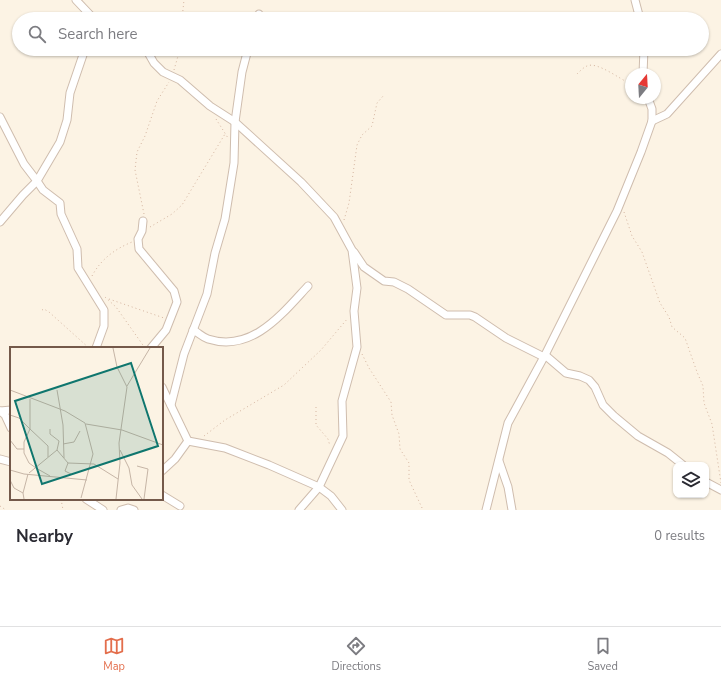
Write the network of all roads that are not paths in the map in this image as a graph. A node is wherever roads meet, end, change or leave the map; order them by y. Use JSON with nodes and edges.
{"nodes":[{"id":1,"x":76,"y":0,"type":"edge"},
{"id":2,"x":635,"y":0,"type":"edge"},
{"id":3,"x":86,"y":12,"type":"edge"},
{"id":4,"x":638,"y":12,"type":"edge"},
{"id":5,"x":721,"y":54,"type":"edge"},
{"id":6,"x":83,"y":56,"type":"edge"},
{"id":7,"x":150,"y":56,"type":"edge"},
{"id":8,"x":246,"y":56,"type":"edge"},
{"id":9,"x":644,"y":56,"type":"edge"},
{"id":10,"x":644,"y":68,"type":"edge"},
{"id":11,"x":650,"y":104,"type":"edge"},
{"id":12,"x":0,"y":117,"type":"edge"},
{"id":13,"x":652,"y":121,"type":"junction"},
{"id":14,"x":234,"y":122,"type":"junction"},
{"id":15,"x":37,"y":181,"type":"junction"},
{"id":16,"x":144,"y":221,"type":"road end"},
{"id":17,"x":0,"y":222,"type":"edge"},
{"id":18,"x":352,"y":250,"type":"junction"},
{"id":19,"x":308,"y":286,"type":"dead end"},
{"id":20,"x":193,"y":330,"type":"junction"},
{"id":21,"x":96,"y":347,"type":"edge"},
{"id":22,"x":152,"y":347,"type":"edge"},
{"id":23,"x":545,"y":356,"type":"junction"},
{"id":24,"x":163,"y":389,"type":"edge"},
{"id":25,"x":171,"y":405,"type":"junction"},
{"id":26,"x":10,"y":410,"type":"edge"},
{"id":27,"x":10,"y":426,"type":"edge"},
{"id":28,"x":188,"y":441,"type":"junction"},
{"id":29,"x":0,"y":459,"type":"edge"},
{"id":30,"x":499,"y":460,"type":"junction"},
{"id":31,"x":10,"y":462,"type":"edge"},
{"id":32,"x":679,"y":462,"type":"edge"},
{"id":33,"x":163,"y":470,"type":"edge"},
{"id":34,"x":709,"y":484,"type":"edge"},
{"id":35,"x":318,"y":487,"type":"junction"},
{"id":36,"x":721,"y":490,"type":"edge"},
{"id":37,"x":163,"y":497,"type":"edge"},
{"id":38,"x":88,"y":500,"type":"edge"},
{"id":39,"x":180,"y":506,"type":"dead end"},
{"id":40,"x":103,"y":510,"type":"edge"},
{"id":41,"x":121,"y":510,"type":"edge"},
{"id":42,"x":134,"y":510,"type":"edge"},
{"id":43,"x":299,"y":510,"type":"edge"},
{"id":44,"x":342,"y":510,"type":"edge"},
{"id":45,"x":486,"y":510,"type":"edge"},
{"id":46,"x":512,"y":510,"type":"edge"}],
"edges":[{"from":1,"to":3,"type":"street"},
{"from":2,"to":4,"type":"street"},
{"from":5,"to":13,"type":"street"},
{"from":6,"to":15,"type":"street"},
{"from":7,"to":14,"type":"street"},
{"from":8,"to":14,"type":"street"},
{"from":9,"to":10,"type":"street"},
{"from":11,"to":13,"type":"street"},
{"from":12,"to":15,"type":"street"},
{"from":13,"to":23,"type":"street"},
{"from":14,"to":18,"type":"street"},
{"from":14,"to":20,"type":"street"},
{"from":15,"to":17,"type":"street"},
{"from":15,"to":21,"type":"street"},
{"from":16,"to":22,"type":"street"},
{"from":18,"to":23,"type":"street"},
{"from":18,"to":35,"type":"street"},
{"from":19,"to":20,"type":"street"},
{"from":20,"to":25,"type":"street"},
{"from":23,"to":30,"type":"street"},
{"from":23,"to":32,"type":"street"},
{"from":24,"to":25,"type":"street"},
{"from":25,"to":28,"type":"street"},
{"from":26,"to":27,"type":"street"},
{"from":28,"to":33,"type":"street"},
{"from":28,"to":35,"type":"street"},
{"from":29,"to":31,"type":"street"},
{"from":30,"to":45,"type":"street"},
{"from":30,"to":46,"type":"street"},
{"from":34,"to":36,"type":"street"},
{"from":35,"to":43,"type":"street"},
{"from":35,"to":44,"type":"street"},
{"from":37,"to":39,"type":"street"},
{"from":38,"to":40,"type":"street"},
{"from":41,"to":42,"type":"street"}]}
